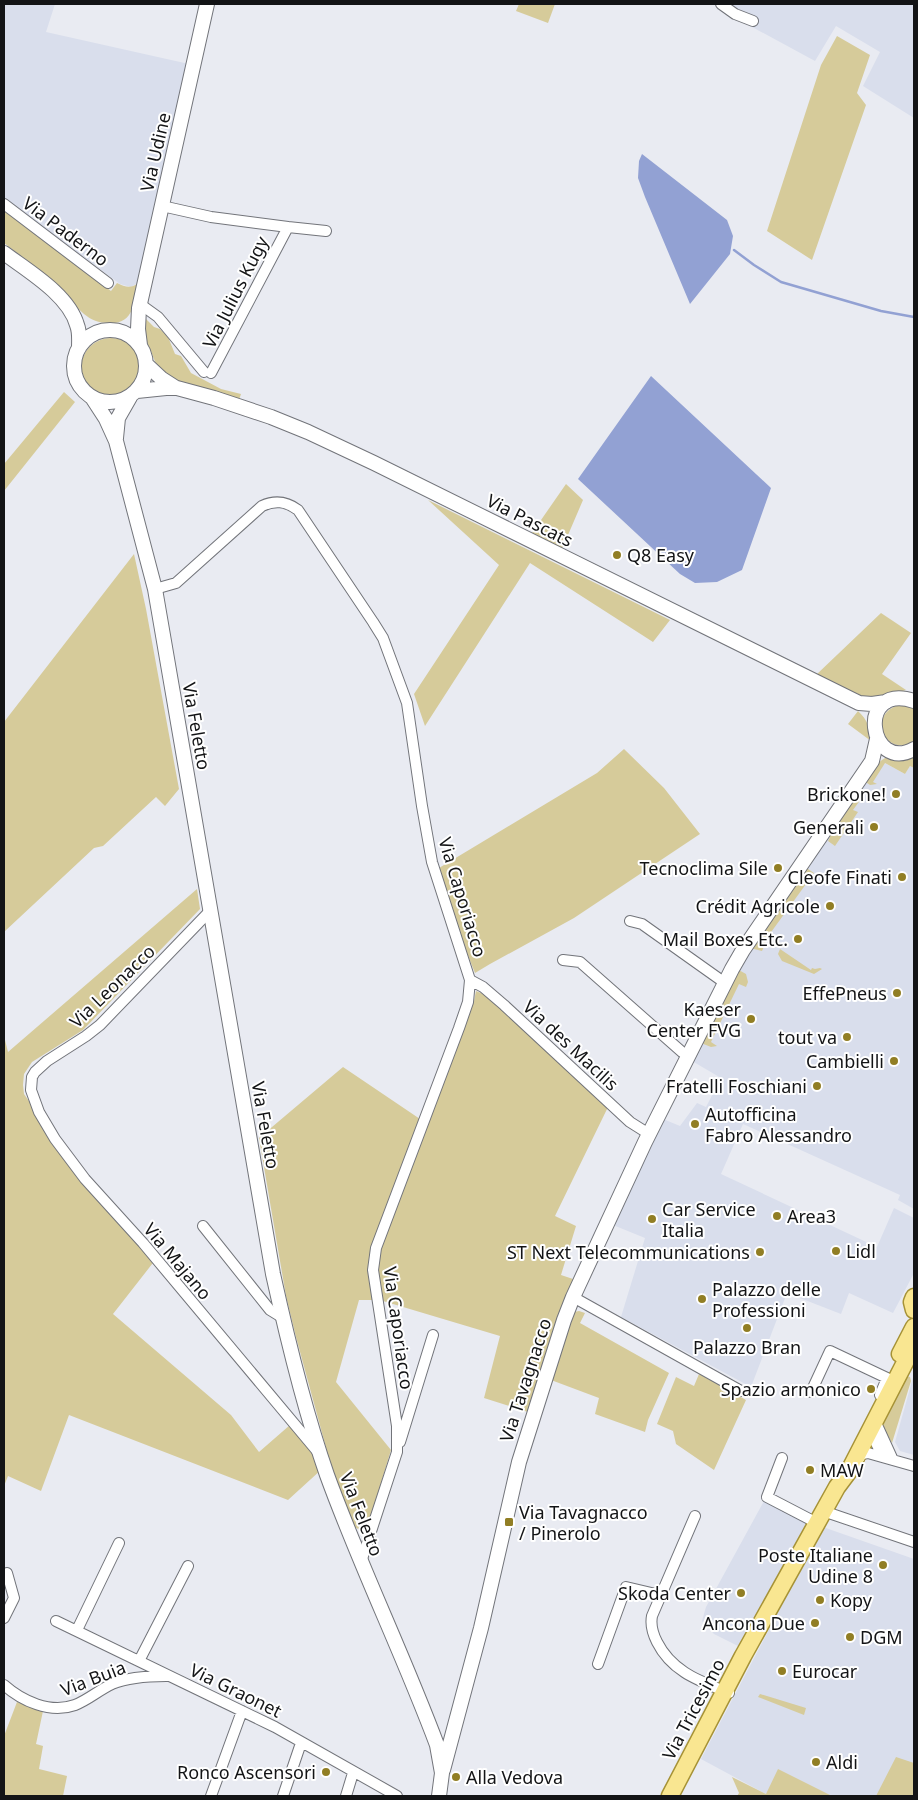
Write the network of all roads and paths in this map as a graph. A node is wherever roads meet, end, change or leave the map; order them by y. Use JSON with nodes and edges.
{"nodes":[{"id":1,"x":207,"y":4,"type":"edge"},
{"id":2,"x":721,"y":4,"type":"edge"},
{"id":3,"x":753,"y":22,"type":"dead end"},
{"id":4,"x":4,"y":204,"type":"edge"},
{"id":5,"x":162,"y":206,"type":"junction"},
{"id":6,"x":288,"y":227,"type":"junction"},
{"id":7,"x":326,"y":231,"type":"dead end"},
{"id":8,"x":4,"y":253,"type":"edge"},
{"id":9,"x":108,"y":283,"type":"dead end"},
{"id":10,"x":140,"y":306,"type":"junction"},
{"id":11,"x":74,"y":315,"type":"junction"},
{"id":12,"x":106,"y":331,"type":"junction"},
{"id":13,"x":140,"y":345,"type":"junction"},
{"id":14,"x":79,"y":348,"type":"junction"},
{"id":15,"x":147,"y":365,"type":"junction"},
{"id":16,"x":177,"y":388,"type":"junction"},
{"id":17,"x":133,"y":394,"type":"junction"},
{"id":18,"x":94,"y":399,"type":"junction"},
{"id":19,"x":116,"y":441,"type":"junction"},
{"id":20,"x":155,"y":589,"type":"junction"},
{"id":21,"x":910,"y":697,"type":"edge"},
{"id":22,"x":886,"y":702,"type":"junction"},
{"id":23,"x":859,"y":703,"type":"junction"},
{"id":24,"x":874,"y":725,"type":"junction"},
{"id":25,"x":877,"y":739,"type":"junction"},
{"id":26,"x":914,"y":749,"type":"edge"},
{"id":27,"x":892,"y":751,"type":"junction"},
{"id":28,"x":872,"y":761,"type":"junction"},
{"id":29,"x":210,"y":911,"type":"junction"},
{"id":30,"x":630,"y":921,"type":"dead end"},
{"id":31,"x":563,"y":960,"type":"dead end"},
{"id":32,"x":470,"y":980,"type":"junction"},
{"id":33,"x":725,"y":983,"type":"junction"},
{"id":34,"x":689,"y":1056,"type":"junction"},
{"id":35,"x":32,"y":1077,"type":"joint"},
{"id":36,"x":649,"y":1134,"type":"junction"},
{"id":37,"x":202,"y":1226,"type":"dead end"},
{"id":38,"x":573,"y":1297,"type":"junction"},
{"id":39,"x":914,"y":1297,"type":"edge"},
{"id":40,"x":914,"y":1310,"type":"edge"},
{"id":41,"x":283,"y":1318,"type":"junction"},
{"id":42,"x":914,"y":1327,"type":"edge"},
{"id":43,"x":433,"y":1335,"type":"dead end"},
{"id":44,"x":914,"y":1345,"type":"edge"},
{"id":45,"x":887,"y":1378,"type":"junction"},
{"id":46,"x":741,"y":1391,"type":"dead end"},
{"id":47,"x":812,"y":1392,"type":"dead end"},
{"id":48,"x":873,"y":1423,"type":"junction"},
{"id":49,"x":397,"y":1452,"type":"junction"},
{"id":50,"x":321,"y":1455,"type":"junction"},
{"id":51,"x":782,"y":1458,"type":"dead end"},
{"id":52,"x":888,"y":1458,"type":"junction"},
{"id":53,"x":914,"y":1466,"type":"edge"},
{"id":54,"x":840,"y":1483,"type":"junction"},
{"id":55,"x":695,"y":1516,"type":"dead end"},
{"id":56,"x":820,"y":1517,"type":"junction"},
{"id":57,"x":914,"y":1542,"type":"edge"},
{"id":58,"x":119,"y":1543,"type":"dead end"},
{"id":59,"x":360,"y":1562,"type":"junction"},
{"id":60,"x":188,"y":1566,"type":"dead end"},
{"id":61,"x":6,"y":1573,"type":"dead end"},
{"id":62,"x":660,"y":1595,"type":"junction"},
{"id":63,"x":4,"y":1618,"type":"edge"},
{"id":64,"x":56,"y":1621,"type":"dead end"},
{"id":65,"x":77,"y":1630,"type":"junction"},
{"id":66,"x":139,"y":1661,"type":"junction"},
{"id":67,"x":598,"y":1664,"type":"dead end"},
{"id":68,"x":169,"y":1676,"type":"junction"},
{"id":69,"x":4,"y":1685,"type":"edge"},
{"id":70,"x":728,"y":1693,"type":"junction"},
{"id":71,"x":242,"y":1711,"type":"junction"},
{"id":72,"x":433,"y":1736,"type":"junction"},
{"id":73,"x":453,"y":1736,"type":"junction"},
{"id":74,"x":301,"y":1742,"type":"junction"},
{"id":75,"x":354,"y":1773,"type":"junction"},
{"id":76,"x":442,"y":1773,"type":"junction"},
{"id":77,"x":211,"y":1796,"type":"edge"},
{"id":78,"x":283,"y":1796,"type":"edge"},
{"id":79,"x":346,"y":1796,"type":"edge"},
{"id":80,"x":397,"y":1796,"type":"edge"},
{"id":81,"x":439,"y":1796,"type":"edge"},
{"id":82,"x":672,"y":1796,"type":"edge"}],
"edges":[{"from":1,"to":5,"type":"street","name":"Via Udine"},
{"from":2,"to":3,"type":"street"},
{"from":4,"to":9,"type":"street","name":"Via Paderno"},
{"from":5,"to":6,"type":"street","name":"Via Julius Kugy"},
{"from":5,"to":10,"type":"street","name":"Via Udine"},
{"from":6,"to":7,"type":"street","name":"Via Julius Kugy"},
{"from":6,"to":10,"type":"street","name":"Via Julius Kugy"},
{"from":8,"to":11,"type":"street"},
{"from":10,"to":12,"type":"street"},
{"from":10,"to":13,"type":"street","name":"Via Udine"},
{"from":11,"to":12,"type":"street"},
{"from":11,"to":14,"type":"street"},
{"from":12,"to":13,"type":"street"},
{"from":12,"to":14,"type":"street"},
{"from":13,"to":15,"type":"street"},
{"from":14,"to":18,"type":"street"},
{"from":15,"to":16,"type":"street","name":"Via Pascats"},
{"from":15,"to":17,"type":"street"},
{"from":16,"to":17,"type":"street","name":"Via Pascats"},
{"from":16,"to":23,"type":"street","name":"Via Pascats"},
{"from":17,"to":18,"type":"street"},
{"from":17,"to":19,"type":"street","name":"Via Feletto"},
{"from":18,"to":19,"type":"street","name":"Via Feletto"},
{"from":19,"to":20,"type":"street","name":"Via Feletto"},
{"from":20,"to":29,"type":"street","name":"Via Feletto"},
{"from":20,"to":32,"type":"street","name":"Via Caporiacco"},
{"from":21,"to":22,"type":"street","name":"Via Pascats"},
{"from":22,"to":23,"type":"street","name":"Via Pascats"},
{"from":22,"to":24,"type":"street"},
{"from":23,"to":24,"type":"street","name":"Via Pascats"},
{"from":24,"to":25,"type":"street"},
{"from":25,"to":27,"type":"street"},
{"from":25,"to":28,"type":"street","name":"Via Tavagnacco"},
{"from":26,"to":27,"type":"street"},
{"from":27,"to":28,"type":"street","name":"Via Tavagnacco"},
{"from":28,"to":33,"type":"street","name":"Via Tavagnacco"},
{"from":29,"to":35,"type":"street","name":"Via Leonacco"},
{"from":29,"to":41,"type":"street","name":"Via Feletto"},
{"from":30,"to":33,"type":"street"},
{"from":31,"to":34,"type":"street"},
{"from":32,"to":36,"type":"street","name":"Via des Macilis"},
{"from":32,"to":49,"type":"street","name":"Via Caporiacco"},
{"from":33,"to":34,"type":"street","name":"Via Tavagnacco"},
{"from":34,"to":36,"type":"street","name":"Via Tavagnacco"},
{"from":35,"to":50,"type":"street","name":"Via Majano"},
{"from":36,"to":38,"type":"street","name":"Via Tavagnacco"},
{"from":37,"to":41,"type":"street"},
{"from":38,"to":46,"type":"street"},
{"from":38,"to":73,"type":"street","name":"Via Tavagnacco"},
{"from":39,"to":40,"type":"main road"},
{"from":41,"to":50,"type":"street","name":"Via Feletto"},
{"from":42,"to":45,"type":"main road","name":"Via Tricesimo"},
{"from":43,"to":49,"type":"street","name":"Via Caporiacco"},
{"from":44,"to":48,"type":"main road","name":"Via Tricesimo"},
{"from":45,"to":47,"type":"street"},
{"from":45,"to":48,"type":"street","name":"Via Tricesimo"},
{"from":45,"to":54,"type":"main road","name":"Via Tricesimo"},
{"from":48,"to":52,"type":"street"},
{"from":48,"to":52,"type":"street"},
{"from":48,"to":54,"type":"main road","name":"Via Tricesimo"},
{"from":49,"to":59,"type":"street","name":"Via Caporiacco"},
{"from":50,"to":59,"type":"street","name":"Via Feletto"},
{"from":51,"to":56,"type":"street"},
{"from":52,"to":53,"type":"street"},
{"from":52,"to":54,"type":"street"},
{"from":54,"to":56,"type":"main road","name":"Via Tricesimo"},
{"from":55,"to":62,"type":"street"},
{"from":56,"to":57,"type":"street"},
{"from":56,"to":70,"type":"main road","name":"Via Tricesimo"},
{"from":58,"to":65,"type":"street"},
{"from":59,"to":72,"type":"street","name":"Via Feletto"},
{"from":60,"to":66,"type":"street"},
{"from":61,"to":63,"type":"street"},
{"from":62,"to":67,"type":"street"},
{"from":62,"to":70,"type":"street"},
{"from":64,"to":65,"type":"street","name":"Via Graonet"},
{"from":65,"to":66,"type":"street","name":"Via Graonet"},
{"from":66,"to":68,"type":"street","name":"Via Graonet"},
{"from":68,"to":69,"type":"street","name":"Via Buia"},
{"from":68,"to":71,"type":"street","name":"Via Graonet"},
{"from":70,"to":82,"type":"main road","name":"Via Tricesimo"},
{"from":71,"to":74,"type":"street","name":"Via Graonet"},
{"from":71,"to":77,"type":"street"},
{"from":72,"to":73,"type":"street"},
{"from":72,"to":76,"type":"street","name":"Via Feletto"},
{"from":73,"to":76,"type":"street","name":"Via Tavagnacco"},
{"from":74,"to":75,"type":"street","name":"Via Graonet"},
{"from":74,"to":78,"type":"street"},
{"from":75,"to":79,"type":"street"},
{"from":75,"to":80,"type":"street","name":"Via Graonet"},
{"from":76,"to":81,"type":"street","name":"Via Feletto"}]}
